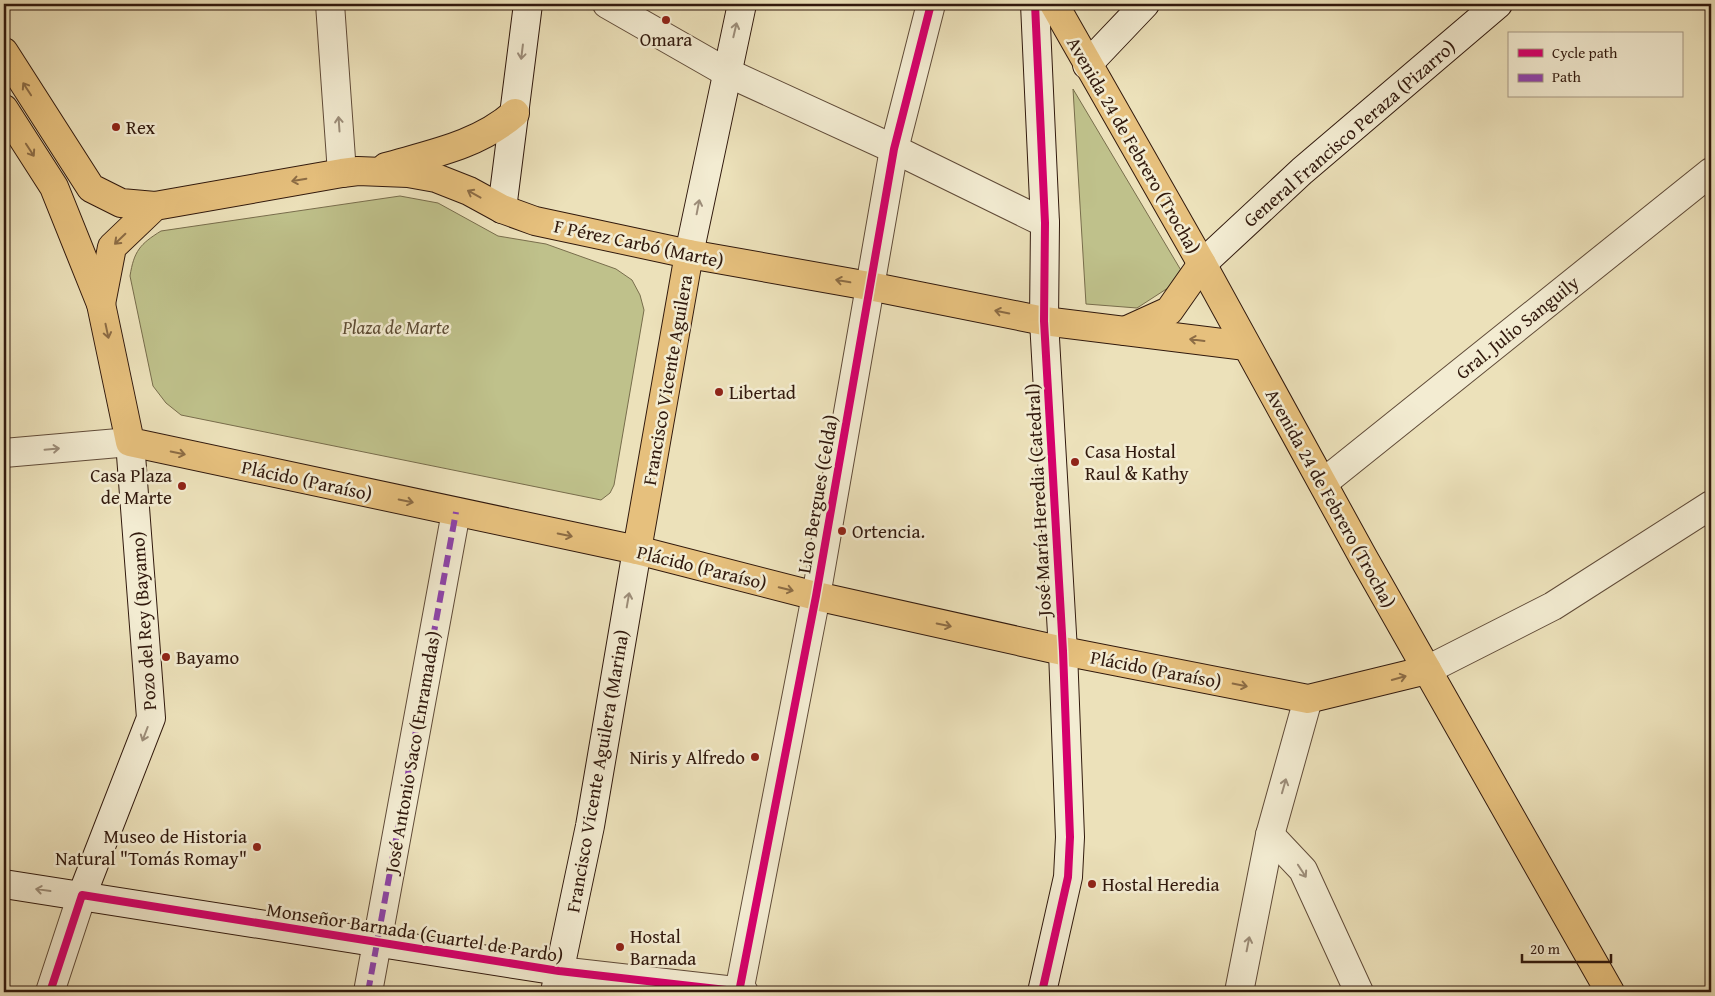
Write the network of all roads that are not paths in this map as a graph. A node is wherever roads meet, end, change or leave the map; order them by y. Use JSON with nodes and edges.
{"nodes":[{"id":1,"x":330,"y":4,"type":"edge"},
{"id":2,"x":528,"y":4,"type":"edge"},
{"id":3,"x":607,"y":4,"type":"edge"},
{"id":4,"x":742,"y":4,"type":"edge"},
{"id":5,"x":931,"y":4,"type":"edge"},
{"id":6,"x":1036,"y":4,"type":"edge"},
{"id":7,"x":1054,"y":4,"type":"edge"},
{"id":8,"x":1146,"y":4,"type":"edge"},
{"id":9,"x":1498,"y":4,"type":"edge"},
{"id":10,"x":4,"y":55,"type":"edge"},
{"id":11,"x":1087,"y":65,"type":"junction"},
{"id":12,"x":726,"y":72,"type":"junction"},
{"id":13,"x":4,"y":109,"type":"edge"},
{"id":14,"x":515,"y":113,"type":"junction"},
{"id":15,"x":894,"y":149,"type":"junction"},
{"id":16,"x":373,"y":171,"type":"junction"},
{"id":17,"x":1711,"y":172,"type":"edge"},
{"id":18,"x":342,"y":173,"type":"junction"},
{"id":19,"x":155,"y":206,"type":"junction"},
{"id":20,"x":502,"y":209,"type":"junction"},
{"id":21,"x":1045,"y":223,"type":"junction"},
{"id":22,"x":689,"y":254,"type":"junction"},
{"id":23,"x":1202,"y":264,"type":"junction"},
{"id":24,"x":869,"y":286,"type":"junction"},
{"id":25,"x":101,"y":304,"type":"junction"},
{"id":26,"x":1044,"y":321,"type":"junction"},
{"id":27,"x":1125,"y":331,"type":"junction"},
{"id":28,"x":1246,"y":346,"type":"junction"},
{"id":29,"x":130,"y":442,"type":"junction"},
{"id":30,"x":4,"y":452,"type":"edge"},
{"id":31,"x":1323,"y":483,"type":"junction"},
{"id":32,"x":1711,"y":505,"type":"edge"},
{"id":33,"x":456,"y":512,"type":"junction"},
{"id":34,"x":637,"y":550,"type":"junction"},
{"id":35,"x":816,"y":596,"type":"junction"},
{"id":36,"x":1063,"y":651,"type":"junction"},
{"id":37,"x":1427,"y":670,"type":"junction"},
{"id":38,"x":1308,"y":699,"type":"junction"},
{"id":39,"x":1270,"y":835,"type":"junction"},
{"id":40,"x":4,"y":884,"type":"edge"},
{"id":41,"x":82,"y":895,"type":"junction"},
{"id":42,"x":377,"y":943,"type":"junction"},
{"id":43,"x":557,"y":982,"type":"edge"},
{"id":44,"x":50,"y":992,"type":"edge"},
{"id":45,"x":368,"y":992,"type":"edge"},
{"id":46,"x":739,"y":992,"type":"edge"},
{"id":47,"x":744,"y":992,"type":"edge"},
{"id":48,"x":1042,"y":992,"type":"edge"},
{"id":49,"x":1239,"y":992,"type":"edge"},
{"id":50,"x":1359,"y":992,"type":"edge"},
{"id":51,"x":1610,"y":992,"type":"edge"}],
"edges":[{"from":18,"to":1,"type":"street","one_way":true},
{"from":2,"to":14,"type":"street","one_way":true},
{"from":3,"to":12,"type":"street"},
{"from":12,"to":4,"type":"street","name":"Francisco Vicente Aguilera","one_way":true},
{"from":5,"to":15,"type":"street","name":"Lico Bergues (Celda)"},
{"from":6,"to":21,"type":"street","name":"José María Heredia (Catedral)"},
{"from":7,"to":11,"type":"main road","name":"Avenida 24 de Febrero (Trocha)"},
{"from":8,"to":11,"type":"street"},
{"from":9,"to":23,"type":"street","name":"General Francisco Peraza (Pizarro)"},
{"from":19,"to":10,"type":"main road","name":"F Pérez Carbó (Marte)","one_way":true},
{"from":11,"to":23,"type":"main road","name":"Avenida 24 de Febrero (Trocha)"},
{"from":12,"to":15,"type":"street"},
{"from":22,"to":12,"type":"street","name":"Francisco Vicente Aguilera","one_way":true},
{"from":13,"to":25,"type":"main road","one_way":true},
{"from":14,"to":16,"type":"main road"},
{"from":14,"to":20,"type":"street"},
{"from":15,"to":21,"type":"street"},
{"from":15,"to":24,"type":"street","name":"Lico Bergues (Celda)"},
{"from":16,"to":18,"type":"main road","name":"F Pérez Carbó (Marte)"},
{"from":20,"to":16,"type":"main road","name":"F Pérez Carbó (Marte)","one_way":true},
{"from":17,"to":31,"type":"street","name":"Gral. Julio Sanguily"},
{"from":18,"to":19,"type":"main road","name":"F Pérez Carbó (Marte)","one_way":true},
{"from":19,"to":25,"type":"main road","one_way":true},
{"from":20,"to":22,"type":"main road","name":"F Pérez Carbó (Marte)"},
{"from":21,"to":26,"type":"street","name":"José María Heredia (Catedral)"},
{"from":24,"to":22,"type":"main road","name":"F Pérez Carbó (Marte)","one_way":true},
{"from":22,"to":34,"type":"main road","name":"Francisco Vicente Aguilera"},
{"from":23,"to":27,"type":"main road"},
{"from":23,"to":28,"type":"main road","name":"Avenida 24 de Febrero (Trocha)"},
{"from":26,"to":24,"type":"main road","name":"F Pérez Carbó (Marte)","one_way":true},
{"from":24,"to":35,"type":"street","name":"Lico Bergues (Celda)"},
{"from":25,"to":29,"type":"main road","one_way":true},
{"from":26,"to":27,"type":"main road","name":"F Pérez Carbó (Marte)"},
{"from":26,"to":36,"type":"street","name":"José María Heredia (Catedral)"},
{"from":28,"to":27,"type":"main road","name":"F Pérez Carbó (Marte)","one_way":true},
{"from":28,"to":31,"type":"main road","name":"Avenida 24 de Febrero (Trocha)"},
{"from":30,"to":29,"type":"street","name":"Plácido (Paraíso)","one_way":true},
{"from":29,"to":33,"type":"main road","name":"Plácido (Paraíso)","one_way":true},
{"from":29,"to":41,"type":"street","name":"Pozo del Rey (Bayamo)","one_way":true},
{"from":31,"to":37,"type":"main road","name":"Avenida 24 de Febrero (Trocha)"},
{"from":32,"to":37,"type":"street"},
{"from":33,"to":34,"type":"main road","name":"Plácido (Paraíso)","one_way":true},
{"from":33,"to":42,"type":"street","name":"José Antonio Saco (Enramadas)"},
{"from":34,"to":35,"type":"main road","name":"Plácido (Paraíso)","one_way":true},
{"from":43,"to":34,"type":"street","name":"Francisco Vicente Aguilera (Marina)","one_way":true},
{"from":35,"to":36,"type":"main road","name":"Plácido (Paraíso)","one_way":true},
{"from":35,"to":46,"type":"street","name":"Lico Bergues (Celda)"},
{"from":36,"to":38,"type":"main road","name":"Plácido (Paraíso)","one_way":true},
{"from":36,"to":48,"type":"street","name":"José María Heredia (Catedral)"},
{"from":38,"to":37,"type":"main road","name":"Plácido (Paraíso)","one_way":true},
{"from":37,"to":51,"type":"main road","name":"Avenida 24 de Febrero (Trocha)"},
{"from":39,"to":38,"type":"street","one_way":true},
{"from":49,"to":39,"type":"street","one_way":true},
{"from":39,"to":50,"type":"street","one_way":true},
{"from":41,"to":40,"type":"street","name":"Monseñor Barnada (Cuartel de Pardo)","one_way":true},
{"from":41,"to":42,"type":"street","name":"Monseñor Barnada (Cuartel de Pardo)"},
{"from":41,"to":44,"type":"street","name":"Pozo del Rey (Bayamo)"},
{"from":42,"to":43,"type":"street","name":"Monseñor Barnada (Cuartel de Pardo)"},
{"from":42,"to":45,"type":"street","name":"José Antonio Saco (Enramadas)"},
{"from":43,"to":46,"type":"street","name":"Monseñor Barnada (Cuartel de Pardo)"},
{"from":46,"to":47,"type":"street","name":"Monseñor Barnada (Cuartel de Pardo)"}]}
